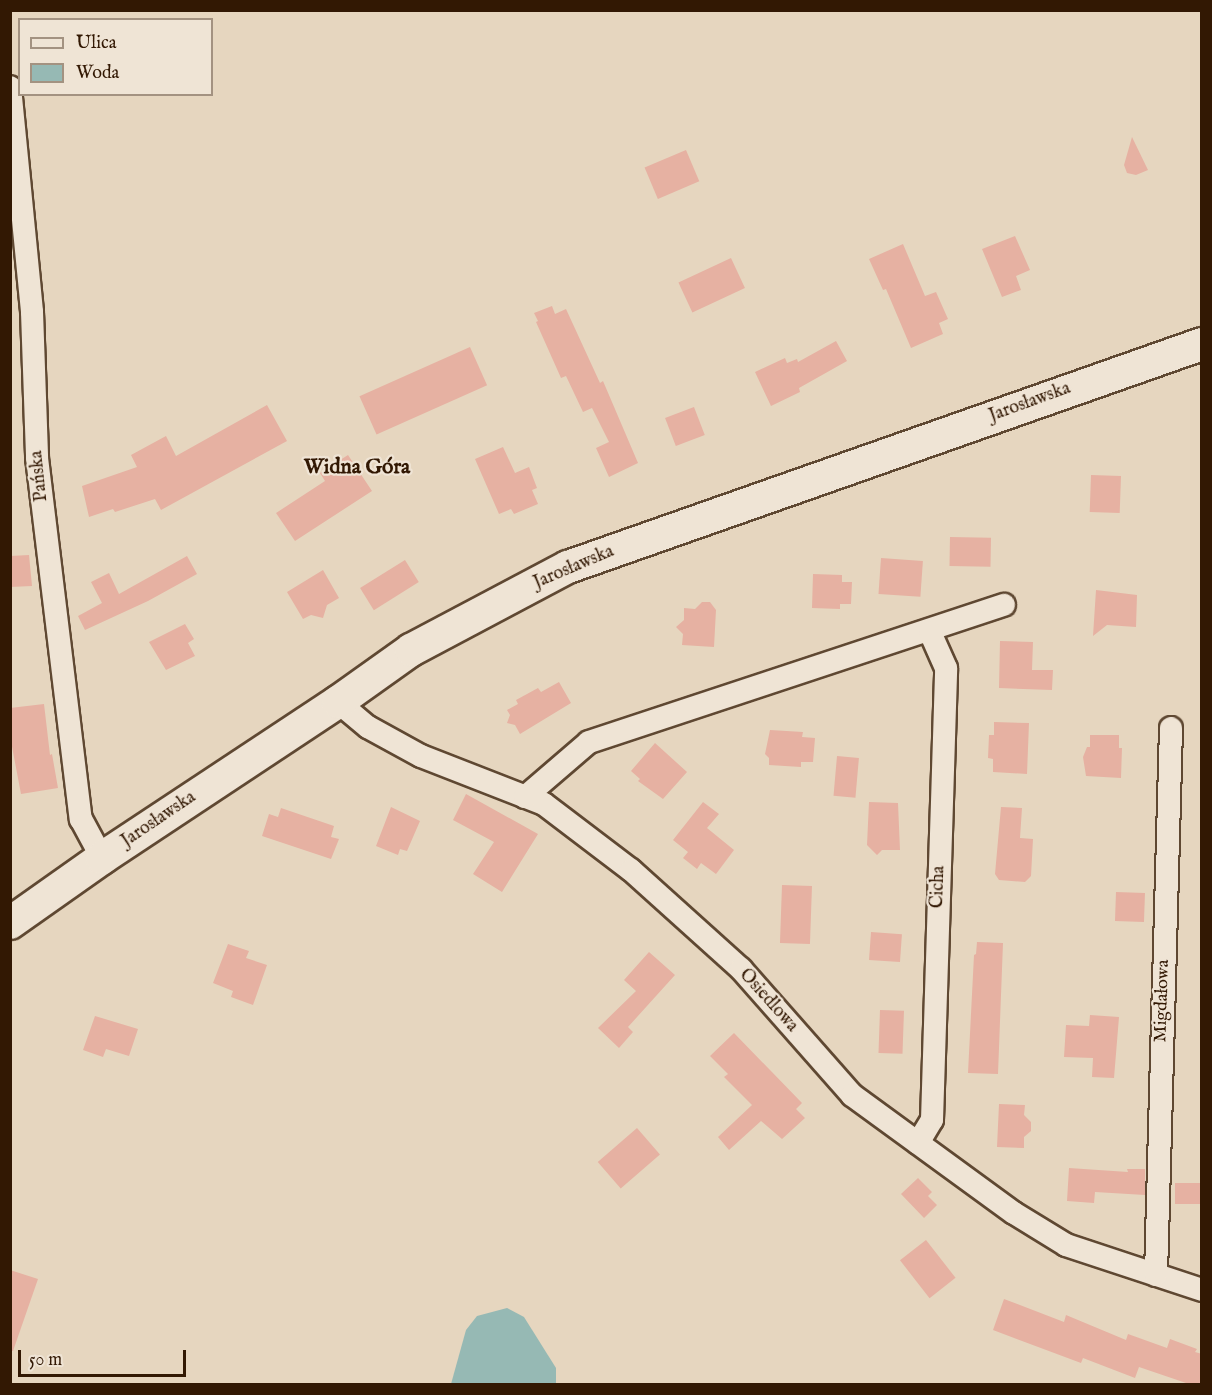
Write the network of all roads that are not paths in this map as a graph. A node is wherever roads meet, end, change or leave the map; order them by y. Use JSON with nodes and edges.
{"nodes":[{"id":1,"x":10,"y":87,"type":"edge"},
{"id":2,"x":1202,"y":344,"type":"edge"},
{"id":3,"x":1004,"y":605,"type":"dead end"},
{"id":4,"x":930,"y":632,"type":"junction"},
{"id":5,"x":338,"y":702,"type":"junction"},
{"id":6,"x":1171,"y":728,"type":"dead end"},
{"id":7,"x":525,"y":797,"type":"junction"},
{"id":8,"x":102,"y":858,"type":"junction"},
{"id":9,"x":10,"y":923,"type":"edge"},
{"id":10,"x":918,"y":1143,"type":"junction"},
{"id":11,"x":1156,"y":1275,"type":"junction"},
{"id":12,"x":1202,"y":1290,"type":"edge"}],
"edges":[{"from":1,"to":8,"type":"street","name":"Pańska"},
{"from":2,"to":5,"type":"main road","name":"Jarosławska"},
{"from":3,"to":4,"type":"street"},
{"from":4,"to":7,"type":"street"},
{"from":4,"to":10,"type":"street","name":"Cicha"},
{"from":5,"to":7,"type":"street","name":"Osiedlowa"},
{"from":5,"to":8,"type":"main road","name":"Jarosławska"},
{"from":6,"to":11,"type":"street","name":"Migdałowa"},
{"from":7,"to":10,"type":"street","name":"Osiedlowa"},
{"from":8,"to":9,"type":"main road","name":"Jarosławska"},
{"from":10,"to":11,"type":"street","name":"Osiedlowa"},
{"from":11,"to":12,"type":"street","name":"Osiedlowa"}]}
